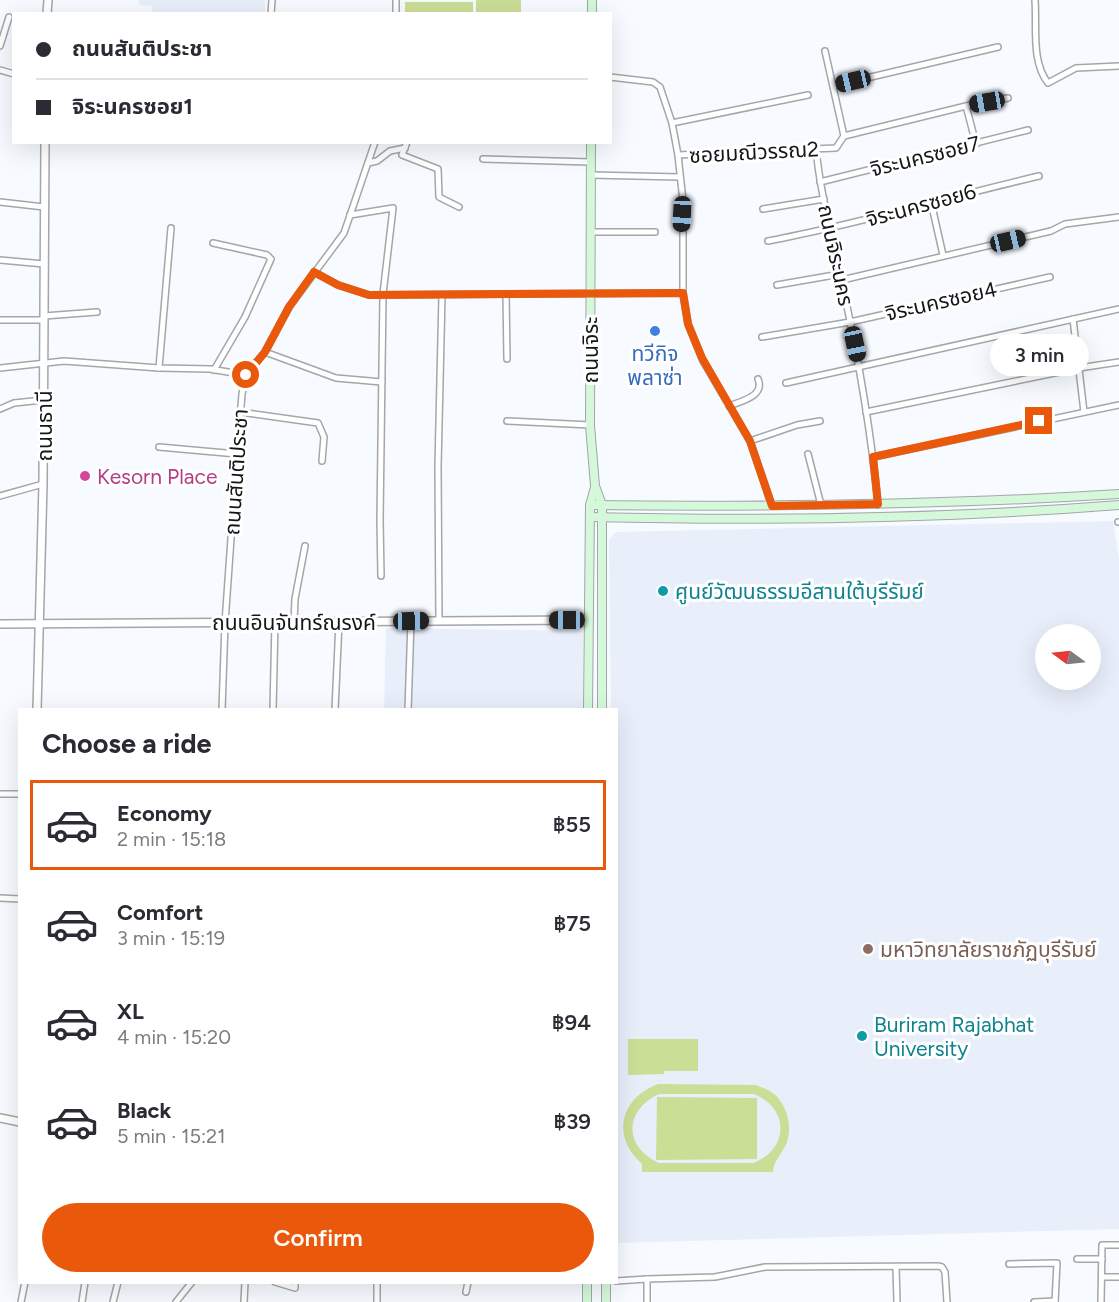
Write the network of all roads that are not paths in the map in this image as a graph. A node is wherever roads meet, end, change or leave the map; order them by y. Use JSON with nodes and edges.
{"nodes":[{"id":1,"x":1035,"y":0,"type":"edge"},
{"id":2,"x":9,"y":17,"type":"dead end"},
{"id":3,"x":0,"y":46,"type":"edge"},
{"id":4,"x":998,"y":47,"type":"dead end"},
{"id":5,"x":825,"y":51,"type":"dead end"},
{"id":6,"x":1119,"y":66,"type":"edge"},
{"id":7,"x":612,"y":77,"type":"edge"},
{"id":8,"x":832,"y":86,"type":"junction"},
{"id":9,"x":808,"y":95,"type":"dead end"},
{"id":10,"x":1008,"y":98,"type":"dead end"},
{"id":11,"x":966,"y":106,"type":"junction"},
{"id":12,"x":672,"y":123,"type":"junction"},
{"id":13,"x":1028,"y":130,"type":"dead end"},
{"id":14,"x":844,"y":136,"type":"junction"},
{"id":15,"x":45,"y":144,"type":"edge"},
{"id":16,"x":374,"y":144,"type":"edge"},
{"id":17,"x":591,"y":144,"type":"edge"},
{"id":18,"x":976,"y":144,"type":"junction"},
{"id":19,"x":406,"y":145,"type":"edge"},
{"id":20,"x":816,"y":148,"type":"junction"},
{"id":21,"x":678,"y":155,"type":"junction"},
{"id":22,"x":483,"y":159,"type":"dead end"},
{"id":23,"x":591,"y":162,"type":"junction"},
{"id":24,"x":368,"y":163,"type":"junction"},
{"id":25,"x":591,"y":175,"type":"junction"},
{"id":26,"x":1040,"y":176,"type":"dead end"},
{"id":27,"x":679,"y":177,"type":"junction"},
{"id":28,"x":820,"y":182,"type":"junction"},
{"id":29,"x":824,"y":199,"type":"junction"},
{"id":30,"x":0,"y":202,"type":"edge"},
{"id":31,"x":931,"y":202,"type":"junction"},
{"id":32,"x":44,"y":207,"type":"junction"},
{"id":33,"x":459,"y":207,"type":"dead end"},
{"id":34,"x":763,"y":209,"type":"dead end"},
{"id":35,"x":350,"y":215,"type":"junction"},
{"id":36,"x":1119,"y":217,"type":"edge"},
{"id":37,"x":171,"y":228,"type":"dead end"},
{"id":38,"x":831,"y":229,"type":"junction"},
{"id":39,"x":591,"y":232,"type":"junction"},
{"id":40,"x":655,"y":232,"type":"dead end"},
{"id":41,"x":768,"y":241,"type":"dead end"},
{"id":42,"x":213,"y":243,"type":"dead end"},
{"id":43,"x":943,"y":255,"type":"junction"},
{"id":44,"x":0,"y":260,"type":"edge"},
{"id":45,"x":44,"y":264,"type":"junction"},
{"id":46,"x":314,"y":272,"type":"junction"},
{"id":47,"x":841,"y":277,"type":"junction"},
{"id":48,"x":1050,"y":277,"type":"dead end"},
{"id":49,"x":777,"y":285,"type":"dead end"},
{"id":50,"x":683,"y":293,"type":"junction"},
{"id":51,"x":383,"y":294,"type":"junction"},
{"id":52,"x":506,"y":294,"type":"junction"},
{"id":53,"x":591,"y":294,"type":"junction"},
{"id":54,"x":442,"y":296,"type":"junction"},
{"id":55,"x":1119,"y":309,"type":"edge"},
{"id":56,"x":97,"y":312,"type":"dead end"},
{"id":57,"x":44,"y":318,"type":"junction"},
{"id":58,"x":1073,"y":319,"type":"junction"},
{"id":59,"x":0,"y":320,"type":"edge"},
{"id":60,"x":850,"y":322,"type":"junction"},
{"id":61,"x":762,"y":337,"type":"dead end"},
{"id":62,"x":265,"y":352,"type":"junction"},
{"id":63,"x":507,"y":359,"type":"dead end"},
{"id":64,"x":45,"y":362,"type":"junction"},
{"id":65,"x":1119,"y":362,"type":"edge"},
{"id":66,"x":860,"y":367,"type":"junction"},
{"id":67,"x":0,"y":368,"type":"edge"},
{"id":68,"x":159,"y":368,"type":"junction"},
{"id":69,"x":1079,"y":368,"type":"junction"},
{"id":70,"x":214,"y":370,"type":"junction"},
{"id":71,"x":246,"y":375,"type":"junction"},
{"id":72,"x":758,"y":379,"type":"dead end"},
{"id":73,"x":382,"y":382,"type":"junction"},
{"id":74,"x":786,"y":383,"type":"dead end"},
{"id":75,"x":43,"y":400,"type":"junction"},
{"id":76,"x":1119,"y":405,"type":"edge"},
{"id":77,"x":729,"y":406,"type":"junction"},
{"id":78,"x":0,"y":409,"type":"edge"},
{"id":79,"x":240,"y":412,"type":"junction"},
{"id":80,"x":866,"y":412,"type":"junction"},
{"id":81,"x":1084,"y":412,"type":"junction"},
{"id":82,"x":507,"y":421,"type":"dead end"},
{"id":83,"x":820,"y":421,"type":"dead end"},
{"id":84,"x":590,"y":425,"type":"junction"},
{"id":85,"x":750,"y":441,"type":"junction"},
{"id":86,"x":159,"y":447,"type":"dead end"},
{"id":87,"x":237,"y":454,"type":"junction"},
{"id":88,"x":808,"y":454,"type":"dead end"},
{"id":89,"x":873,"y":457,"type":"junction"},
{"id":90,"x":322,"y":460,"type":"dead end"},
{"id":91,"x":43,"y":484,"type":"junction"},
{"id":92,"x":595,"y":486,"type":"junction"},
{"id":93,"x":1119,"y":494,"type":"edge"},
{"id":94,"x":0,"y":496,"type":"edge"},
{"id":95,"x":878,"y":504,"type":"junction"},
{"id":96,"x":590,"y":505,"type":"junction"},
{"id":97,"x":602,"y":505,"type":"junction"},
{"id":98,"x":821,"y":505,"type":"junction"},
{"id":99,"x":772,"y":506,"type":"junction"},
{"id":100,"x":1119,"y":506,"type":"edge"},
{"id":101,"x":590,"y":517,"type":"junction"},
{"id":102,"x":602,"y":518,"type":"junction"},
{"id":103,"x":306,"y":546,"type":"dead end"},
{"id":104,"x":381,"y":576,"type":"dead end"},
{"id":105,"x":588,"y":620,"type":"junction"},
{"id":106,"x":411,"y":621,"type":"junction"},
{"id":107,"x":439,"y":621,"type":"junction"},
{"id":108,"x":274,"y":622,"type":"junction"},
{"id":109,"x":294,"y":622,"type":"junction"},
{"id":110,"x":339,"y":622,"type":"junction"},
{"id":111,"x":225,"y":623,"type":"junction"},
{"id":112,"x":0,"y":624,"type":"edge"},
{"id":113,"x":39,"y":624,"type":"junction"},
{"id":114,"x":37,"y":708,"type":"edge"},
{"id":115,"x":222,"y":708,"type":"edge"},
{"id":116,"x":273,"y":708,"type":"edge"},
{"id":117,"x":335,"y":708,"type":"edge"},
{"id":118,"x":408,"y":708,"type":"edge"},
{"id":119,"x":588,"y":708,"type":"edge"},
{"id":120,"x":602,"y":708,"type":"edge"},
{"id":121,"x":0,"y":794,"type":"edge"},
{"id":122,"x":18,"y":794,"type":"edge"},
{"id":123,"x":0,"y":898,"type":"edge"},
{"id":124,"x":18,"y":899,"type":"edge"},
{"id":125,"x":0,"y":1118,"type":"edge"},
{"id":126,"x":18,"y":1122,"type":"edge"},
{"id":127,"x":1119,"y":1245,"type":"edge"},
{"id":128,"x":1077,"y":1258,"type":"dead end"},
{"id":129,"x":1102,"y":1259,"type":"junction"},
{"id":130,"x":1009,"y":1264,"type":"dead end"},
{"id":131,"x":896,"y":1266,"type":"junction"},
{"id":132,"x":1102,"y":1277,"type":"junction"},
{"id":133,"x":1119,"y":1277,"type":"edge"},
{"id":134,"x":647,"y":1279,"type":"junction"},
{"id":135,"x":618,"y":1281,"type":"edge"},
{"id":136,"x":25,"y":1284,"type":"edge"},
{"id":137,"x":85,"y":1284,"type":"edge"},
{"id":138,"x":118,"y":1284,"type":"edge"},
{"id":139,"x":190,"y":1284,"type":"edge"},
{"id":140,"x":245,"y":1284,"type":"edge"},
{"id":141,"x":282,"y":1284,"type":"edge"},
{"id":142,"x":295,"y":1284,"type":"edge"},
{"id":143,"x":377,"y":1284,"type":"edge"},
{"id":144,"x":468,"y":1284,"type":"edge"},
{"id":145,"x":587,"y":1284,"type":"edge"},
{"id":146,"x":606,"y":1284,"type":"edge"},
{"id":147,"x":466,"y":1292,"type":"dead end"},
{"id":148,"x":21,"y":1302,"type":"edge"},
{"id":149,"x":82,"y":1302,"type":"edge"},
{"id":150,"x":113,"y":1302,"type":"edge"},
{"id":151,"x":176,"y":1302,"type":"edge"},
{"id":152,"x":244,"y":1302,"type":"edge"},
{"id":153,"x":376,"y":1302,"type":"edge"},
{"id":154,"x":587,"y":1302,"type":"edge"},
{"id":155,"x":606,"y":1302,"type":"edge"},
{"id":156,"x":647,"y":1302,"type":"edge"},
{"id":157,"x":897,"y":1302,"type":"edge"},
{"id":158,"x":947,"y":1302,"type":"edge"},
{"id":159,"x":1034,"y":1302,"type":"edge"},
{"id":160,"x":1055,"y":1302,"type":"edge"},
{"id":161,"x":1101,"y":1302,"type":"edge"}],
"edges":[{"from":1,"to":6,"type":"street"},
{"from":2,"to":3,"type":"street"},
{"from":4,"to":8,"type":"street"},
{"from":5,"to":8,"type":"street","name":"ซอยมณีวรรณ2"},
{"from":7,"to":12,"type":"street"},
{"from":8,"to":14,"type":"street","name":"ซอยมณีวรรณ2"},
{"from":9,"to":12,"type":"street"},
{"from":10,"to":11,"type":"street"},
{"from":11,"to":14,"type":"street"},
{"from":11,"to":18,"type":"street"},
{"from":12,"to":21,"type":"street"},
{"from":13,"to":18,"type":"street","name":"จิระนครซอย7"},
{"from":14,"to":20,"type":"street","name":"ซอยมณีวรรณ2"},
{"from":15,"to":32,"type":"street","name":"ถนนธานี"},
{"from":16,"to":24,"type":"street"},
{"from":17,"to":23,"type":"main road","name":"ถนนจิระ"},
{"from":18,"to":28,"type":"street","name":"จิระนครซอย7"},
{"from":19,"to":24,"type":"street"},
{"from":19,"to":33,"type":"street"},
{"from":20,"to":21,"type":"street","name":"ซอยมณีวรรณ2"},
{"from":20,"to":28,"type":"street","name":"ถนนจิระนคร"},
{"from":21,"to":27,"type":"street"},
{"from":22,"to":23,"type":"street"},
{"from":23,"to":25,"type":"main road","name":"ถนนจิระ"},
{"from":24,"to":35,"type":"street"},
{"from":25,"to":27,"type":"street"},
{"from":25,"to":39,"type":"main road","name":"ถนนจิระ"},
{"from":26,"to":31,"type":"street","name":"จิระนครซอย6"},
{"from":27,"to":50,"type":"street"},
{"from":28,"to":29,"type":"street","name":"ถนนจิระนคร"},
{"from":29,"to":34,"type":"street"},
{"from":29,"to":38,"type":"street","name":"ถนนจิระนคร"},
{"from":30,"to":32,"type":"street"},
{"from":31,"to":38,"type":"street","name":"จิระนครซอย6"},
{"from":31,"to":43,"type":"street"},
{"from":32,"to":45,"type":"street","name":"ถนนธานี"},
{"from":35,"to":46,"type":"street"},
{"from":35,"to":51,"type":"street"},
{"from":36,"to":43,"type":"street"},
{"from":37,"to":68,"type":"street"},
{"from":38,"to":41,"type":"street","name":"จิระนครซอย6"},
{"from":38,"to":47,"type":"street","name":"ถนนจิระนคร"},
{"from":39,"to":40,"type":"street"},
{"from":39,"to":53,"type":"main road","name":"ถนนจิระ"},
{"from":42,"to":70,"type":"street"},
{"from":43,"to":47,"type":"street"},
{"from":44,"to":45,"type":"street"},
{"from":45,"to":57,"type":"street","name":"ถนนธานี"},
{"from":46,"to":51,"type":"street"},
{"from":46,"to":62,"type":"street"},
{"from":47,"to":49,"type":"street"},
{"from":47,"to":60,"type":"street","name":"ถนนจิระนคร"},
{"from":48,"to":60,"type":"street","name":"จิระนครซอย4"},
{"from":50,"to":53,"type":"street"},
{"from":50,"to":77,"type":"street"},
{"from":51,"to":54,"type":"street"},
{"from":51,"to":73,"type":"street"},
{"from":52,"to":53,"type":"street"},
{"from":52,"to":54,"type":"street"},
{"from":52,"to":63,"type":"street"},
{"from":53,"to":84,"type":"main road","name":"ถนนจิระ"},
{"from":54,"to":107,"type":"street"},
{"from":55,"to":58,"type":"street"},
{"from":56,"to":57,"type":"street"},
{"from":57,"to":59,"type":"street"},
{"from":57,"to":64,"type":"street","name":"ถนนธานี"},
{"from":58,"to":66,"type":"street"},
{"from":58,"to":69,"type":"street"},
{"from":60,"to":61,"type":"street","name":"จิระนครซอย4"},
{"from":60,"to":66,"type":"street","name":"ถนนจิระนคร"},
{"from":62,"to":71,"type":"street"},
{"from":62,"to":73,"type":"street"},
{"from":64,"to":67,"type":"street"},
{"from":64,"to":68,"type":"street"},
{"from":64,"to":75,"type":"street","name":"ถนนธานี"},
{"from":65,"to":69,"type":"street"},
{"from":66,"to":74,"type":"street"},
{"from":66,"to":80,"type":"street","name":"ถนนจิระนคร"},
{"from":68,"to":70,"type":"street"},
{"from":69,"to":80,"type":"street"},
{"from":69,"to":81,"type":"street"},
{"from":70,"to":71,"type":"street"},
{"from":71,"to":79,"type":"street","name":"ถนนสันติประชา"},
{"from":72,"to":77,"type":"street"},
{"from":73,"to":104,"type":"street"},
{"from":75,"to":78,"type":"street"},
{"from":75,"to":91,"type":"street","name":"ถนนธานี"},
{"from":76,"to":81,"type":"street"},
{"from":77,"to":85,"type":"street"},
{"from":79,"to":87,"type":"street","name":"ถนนสันติประชา"},
{"from":79,"to":90,"type":"street"},
{"from":80,"to":89,"type":"street","name":"ถนนจิระนคร"},
{"from":81,"to":89,"type":"street"},
{"from":82,"to":84,"type":"street"},
{"from":83,"to":85,"type":"street"},
{"from":84,"to":92,"type":"main road","name":"ถนนจิระ"},
{"from":85,"to":99,"type":"street"},
{"from":86,"to":87,"type":"street"},
{"from":87,"to":111,"type":"street","name":"ถนนสันติประชา"},
{"from":88,"to":98,"type":"street"},
{"from":89,"to":95,"type":"street","name":"ถนนจิระนคร"},
{"from":91,"to":94,"type":"street"},
{"from":91,"to":113,"type":"street","name":"ถนนธานี"},
{"from":92,"to":96,"type":"main road","name":"ถนนจิระ"},
{"from":92,"to":97,"type":"main road","name":"ถนนจิระ"},
{"from":93,"to":95,"type":"main road"},
{"from":95,"to":98,"type":"main road"},
{"from":96,"to":97,"type":"main road"},
{"from":96,"to":101,"type":"main road","name":"ถนนจิระ"},
{"from":97,"to":99,"type":"main road"},
{"from":97,"to":102,"type":"main road","name":"ถนนจิระ"},
{"from":98,"to":99,"type":"main road"},
{"from":100,"to":102,"type":"main road"},
{"from":101,"to":102,"type":"main road"},
{"from":101,"to":105,"type":"main road","name":"ถนนจิระ"},
{"from":102,"to":120,"type":"main road","name":"ถนนจิระ"},
{"from":103,"to":109,"type":"street"},
{"from":105,"to":107,"type":"street","name":"ถนนอินจันทร์ณรงค์"},
{"from":105,"to":119,"type":"main road","name":"ถนนจิระ"},
{"from":106,"to":107,"type":"street","name":"ถนนอินจันทร์ณรงค์"},
{"from":106,"to":110,"type":"street","name":"ถนนอินจันทร์ณรงค์"},
{"from":106,"to":118,"type":"street"},
{"from":108,"to":109,"type":"street","name":"ถนนอินจันทร์ณรงค์"},
{"from":108,"to":111,"type":"street","name":"ถนนอินจันทร์ณรงค์"},
{"from":108,"to":116,"type":"street"},
{"from":109,"to":110,"type":"street","name":"ถนนอินจันทร์ณรงค์"},
{"from":110,"to":117,"type":"street"},
{"from":111,"to":113,"type":"street","name":"ถนนอินจันทร์ณรงค์"},
{"from":111,"to":115,"type":"street","name":"ถนนสันติประชา"},
{"from":112,"to":113,"type":"street","name":"ถนนอินจันทร์ณรงค์"},
{"from":113,"to":114,"type":"street","name":"ถนนธานี"},
{"from":121,"to":122,"type":"street"},
{"from":123,"to":124,"type":"street"},
{"from":125,"to":126,"type":"street"},
{"from":127,"to":129,"type":"street"},
{"from":128,"to":129,"type":"street"},
{"from":129,"to":132,"type":"street"},
{"from":130,"to":160,"type":"street"},
{"from":131,"to":134,"type":"street"},
{"from":131,"to":157,"type":"street"},
{"from":131,"to":158,"type":"street"},
{"from":132,"to":133,"type":"street"},
{"from":132,"to":161,"type":"street"},
{"from":134,"to":135,"type":"street"},
{"from":134,"to":156,"type":"street"},
{"from":136,"to":148,"type":"street"},
{"from":137,"to":149,"type":"street"},
{"from":138,"to":150,"type":"street"},
{"from":139,"to":151,"type":"street"},
{"from":140,"to":152,"type":"street"},
{"from":141,"to":142,"type":"street"},
{"from":143,"to":153,"type":"street"},
{"from":144,"to":147,"type":"street"},
{"from":145,"to":154,"type":"main road"},
{"from":146,"to":155,"type":"main road"},
{"from":159,"to":160,"type":"street"}]}
